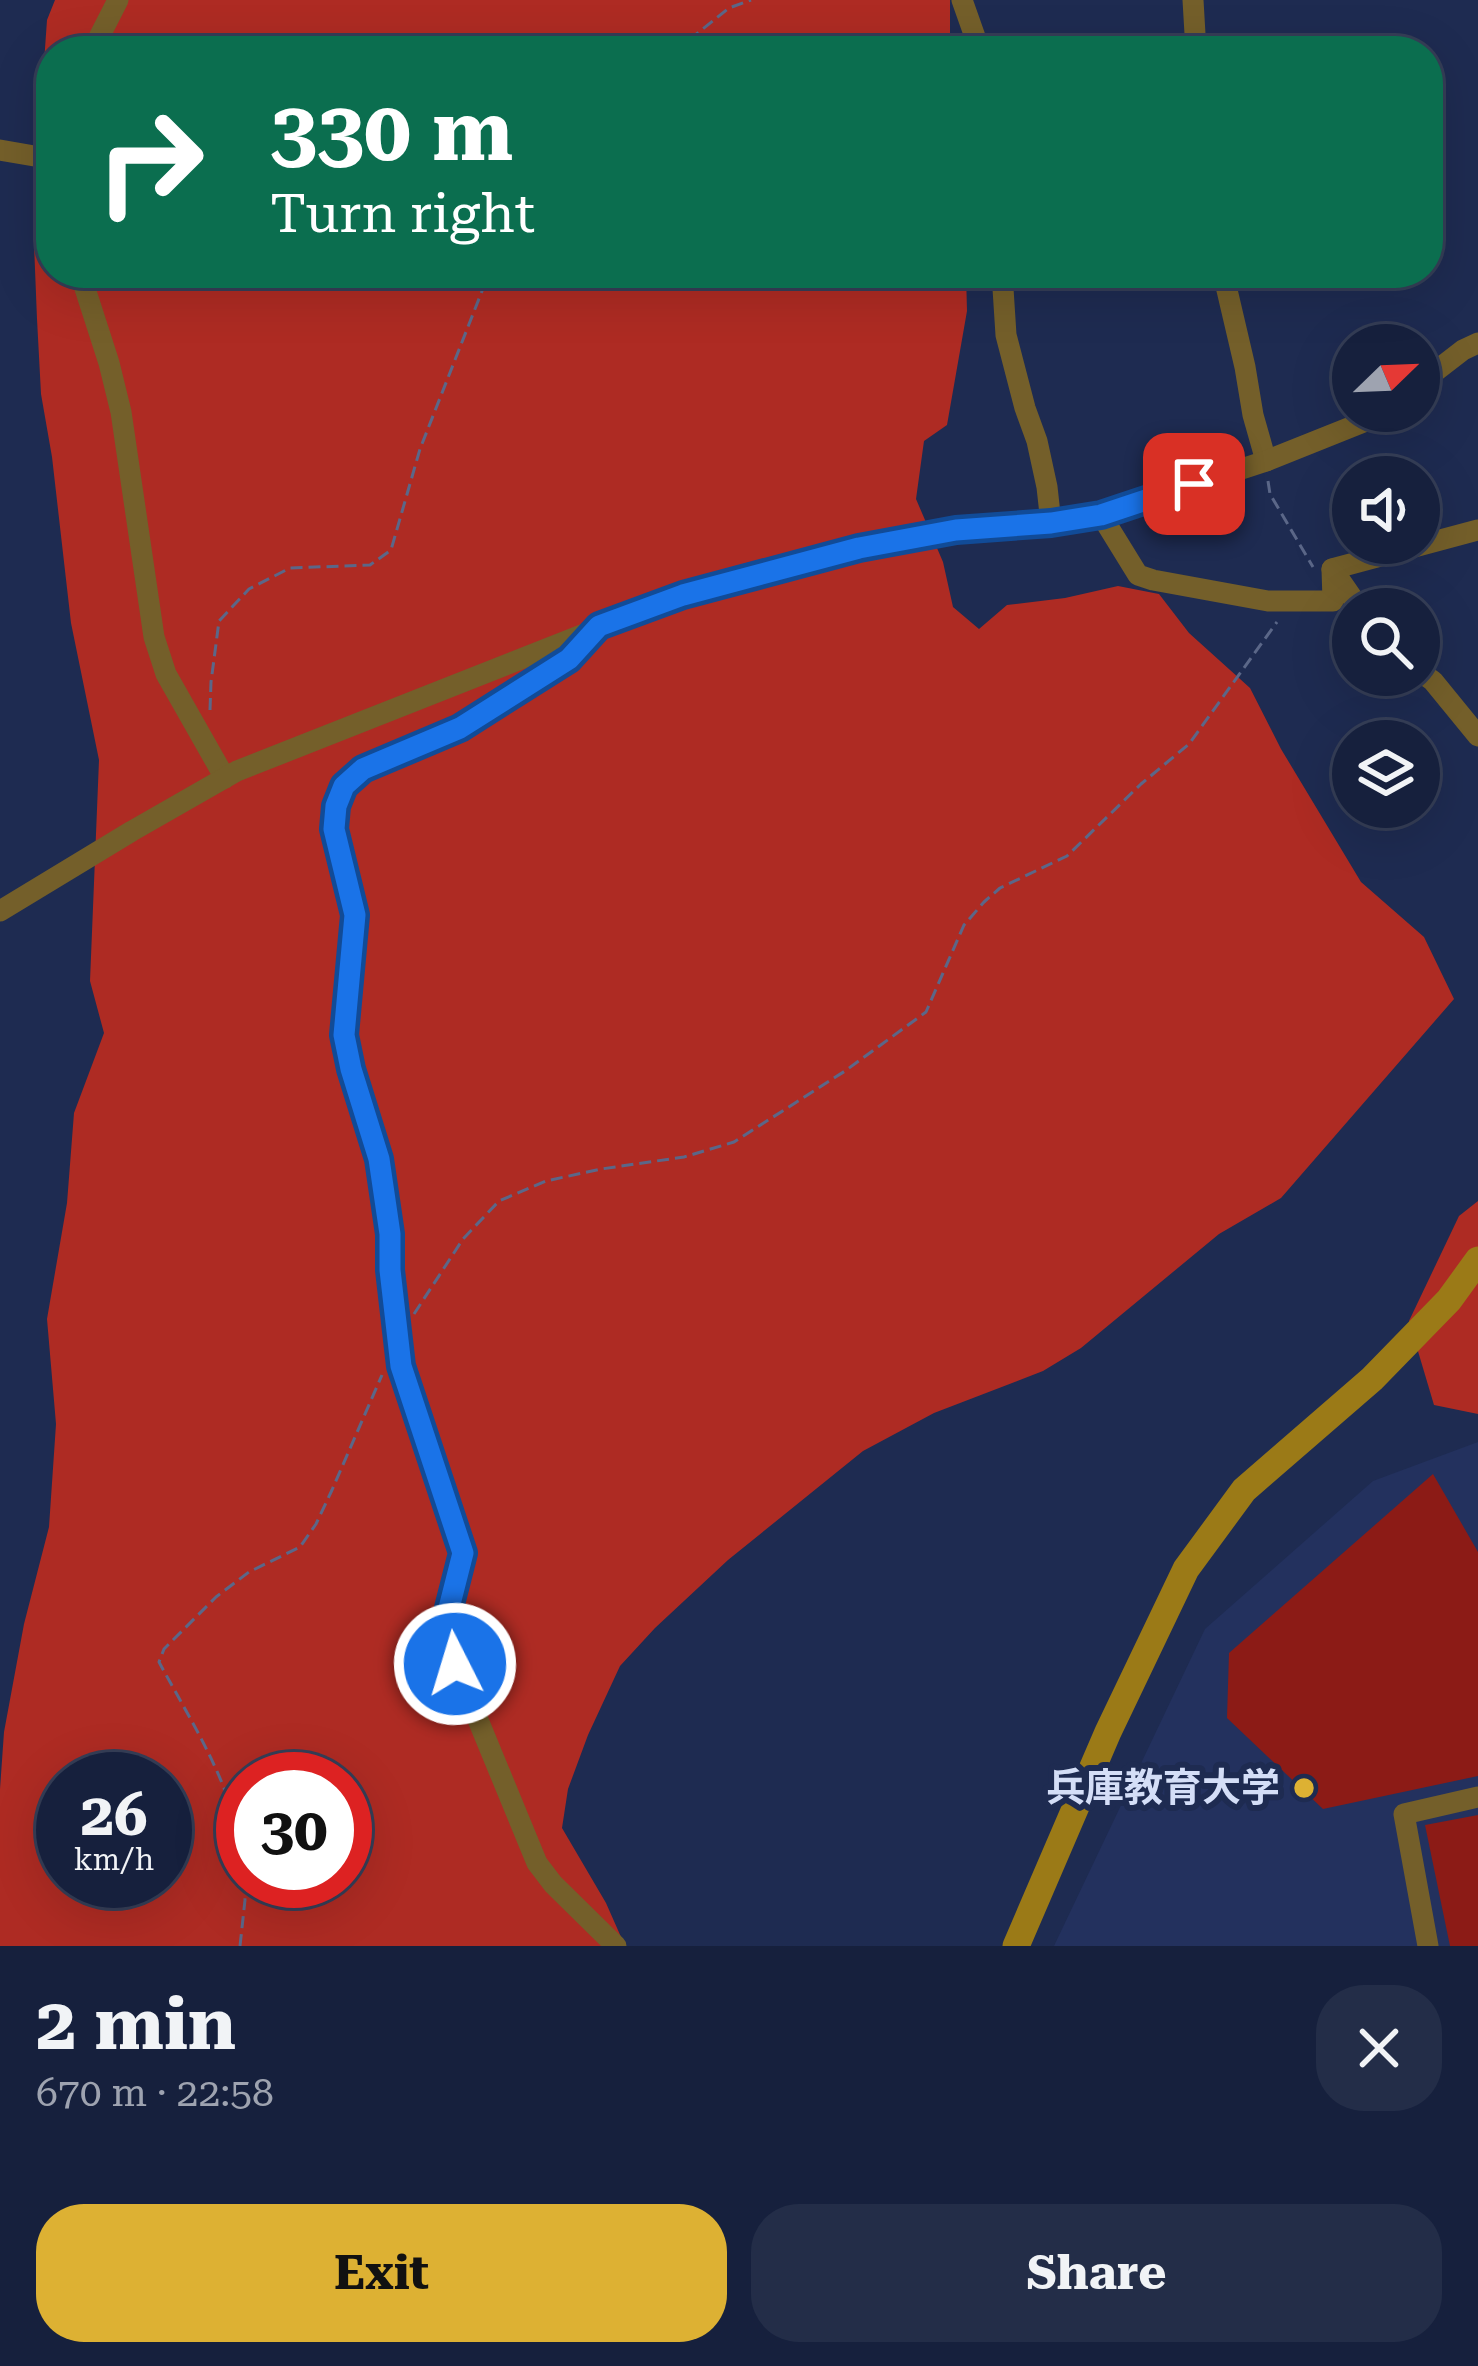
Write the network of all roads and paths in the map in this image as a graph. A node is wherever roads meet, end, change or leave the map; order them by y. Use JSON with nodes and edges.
{"nodes":[{"id":1,"x":118,"y":0,"type":"edge"},
{"id":2,"x":752,"y":0,"type":"edge"},
{"id":3,"x":962,"y":0,"type":"edge"},
{"id":4,"x":1192,"y":0,"type":"edge"},
{"id":5,"x":100,"y":36,"type":"edge"},
{"id":6,"x":694,"y":36,"type":"edge"},
{"id":7,"x":975,"y":36,"type":"edge"},
{"id":8,"x":1195,"y":36,"type":"edge"},
{"id":9,"x":0,"y":150,"type":"edge"},
{"id":10,"x":36,"y":150,"type":"edge"},
{"id":11,"x":85,"y":288,"type":"edge"},
{"id":12,"x":486,"y":288,"type":"edge"},
{"id":13,"x":1003,"y":288,"type":"edge"},
{"id":14,"x":1227,"y":288,"type":"edge"},
{"id":15,"x":1478,"y":343,"type":"edge"},
{"id":16,"x":1440,"y":368,"type":"edge"},
{"id":17,"x":1340,"y":432,"type":"edge"},
{"id":18,"x":1266,"y":461,"type":"junction"},
{"id":19,"x":1101,"y":515,"type":"junction"},
{"id":20,"x":1051,"y":523,"type":"junction"},
{"id":21,"x":1478,"y":530,"type":"edge"},
{"id":22,"x":1322,"y":567,"type":"junction"},
{"id":23,"x":1341,"y":588,"type":"edge"},
{"id":24,"x":1293,"y":601,"type":"junction"},
{"id":25,"x":599,"y":626,"type":"junction"},
{"id":26,"x":1440,"y":691,"type":"edge"},
{"id":27,"x":1478,"y":736,"type":"edge"},
{"id":28,"x":209,"y":751,"type":"junction"},
{"id":29,"x":225,"y":778,"type":"junction"},
{"id":30,"x":0,"y":910,"type":"edge"},
{"id":31,"x":1478,"y":1260,"type":"edge"},
{"id":32,"x":399,"y":1336,"type":"junction"},
{"id":33,"x":382,"y":1375,"type":"dead end"},
{"id":34,"x":216,"y":1767,"type":"edge"},
{"id":35,"x":1478,"y":1797,"type":"edge"},
{"id":36,"x":244,"y":1908,"type":"edge"},
{"id":37,"x":240,"y":1946,"type":"edge"},
{"id":38,"x":616,"y":1946,"type":"edge"},
{"id":39,"x":1016,"y":1946,"type":"edge"},
{"id":40,"x":1428,"y":1946,"type":"edge"}],
"edges":[{"from":1,"to":5,"type":"street"},
{"from":2,"to":6,"type":"path"},
{"from":3,"to":7,"type":"street"},
{"from":4,"to":8,"type":"street"},
{"from":9,"to":10,"type":"street"},
{"from":11,"to":28,"type":"street"},
{"from":12,"to":28,"type":"path"},
{"from":13,"to":20,"type":"street"},
{"from":14,"to":18,"type":"street"},
{"from":15,"to":16,"type":"street"},
{"from":17,"to":18,"type":"street"},
{"from":18,"to":19,"type":"street"},
{"from":18,"to":22,"type":"path"},
{"from":19,"to":20,"type":"street"},
{"from":19,"to":24,"type":"street"},
{"from":20,"to":25,"type":"street"},
{"from":21,"to":22,"type":"street"},
{"from":22,"to":23,"type":"street"},
{"from":22,"to":24,"type":"street"},
{"from":24,"to":32,"type":"path"},
{"from":25,"to":29,"type":"street"},
{"from":25,"to":32,"type":"street"},
{"from":26,"to":27,"type":"street"},
{"from":28,"to":29,"type":"street"},
{"from":29,"to":30,"type":"street"},
{"from":31,"to":39,"type":"street"},
{"from":32,"to":38,"type":"street"},
{"from":33,"to":34,"type":"path"},
{"from":35,"to":40,"type":"street"},
{"from":36,"to":37,"type":"path"}]}
